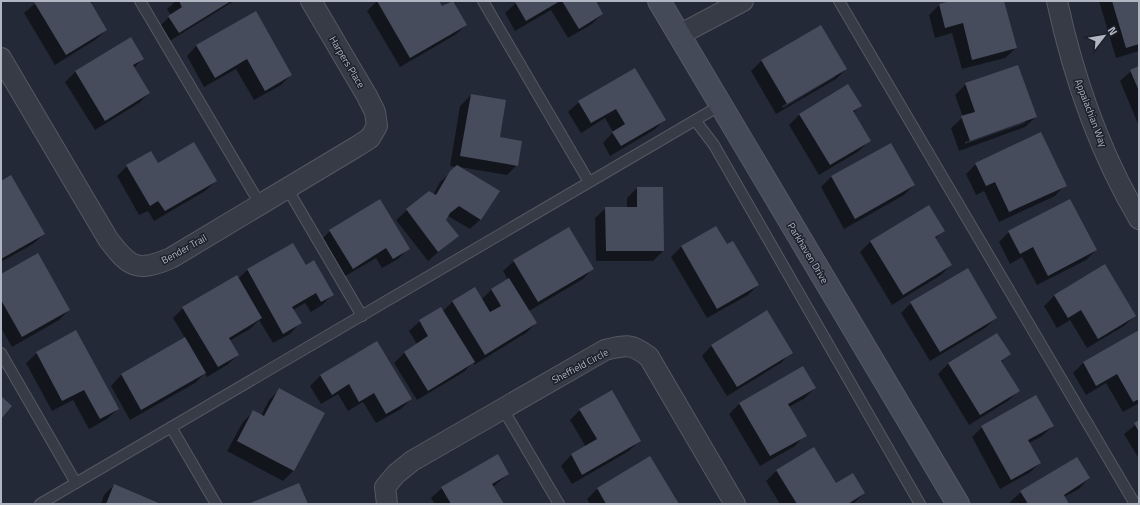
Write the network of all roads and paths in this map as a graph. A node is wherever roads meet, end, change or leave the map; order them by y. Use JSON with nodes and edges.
{"nodes":[{"id":1,"x":140,"y":1,"type":"edge"},
{"id":2,"x":311,"y":1,"type":"edge"},
{"id":3,"x":483,"y":1,"type":"edge"},
{"id":4,"x":659,"y":1,"type":"edge"},
{"id":5,"x":743,"y":1,"type":"edge"},
{"id":6,"x":839,"y":1,"type":"edge"},
{"id":7,"x":1057,"y":1,"type":"edge"},
{"id":8,"x":679,"y":35,"type":"junction"},
{"id":9,"x":1,"y":58,"type":"edge"},
{"id":10,"x":721,"y":105,"type":"junction"},
{"id":11,"x":695,"y":120,"type":"junction"},
{"id":12,"x":377,"y":126,"type":"joint"},
{"id":13,"x":589,"y":182,"type":"junction"},
{"id":14,"x":288,"y":188,"type":"junction"},
{"id":15,"x":260,"y":204,"type":"junction"},
{"id":16,"x":1139,"y":219,"type":"edge"},
{"id":17,"x":362,"y":316,"type":"junction"},
{"id":18,"x":1,"y":354,"type":"edge"},
{"id":19,"x":503,"y":409,"type":"junction"},
{"id":20,"x":171,"y":427,"type":"junction"},
{"id":21,"x":76,"y":483,"type":"junction"},
{"id":22,"x":40,"y":504,"type":"edge"},
{"id":23,"x":216,"y":504,"type":"edge"},
{"id":24,"x":387,"y":504,"type":"edge"},
{"id":25,"x":559,"y":504,"type":"edge"},
{"id":26,"x":735,"y":504,"type":"edge"},
{"id":27,"x":920,"y":504,"type":"edge"},
{"id":28,"x":958,"y":504,"type":"edge"},
{"id":29,"x":1135,"y":504,"type":"edge"}],
"edges":[{"from":1,"to":15,"type":"lane"},
{"from":2,"to":12,"type":"street","name":"Harpers Place"},
{"from":3,"to":13,"type":"lane"},
{"from":4,"to":8,"type":"street","name":"Parkhaven Drive"},
{"from":5,"to":8,"type":"street"},
{"from":6,"to":29,"type":"lane"},
{"from":7,"to":16,"type":"street","name":"Appalachian Way"},
{"from":8,"to":10,"type":"street","name":"Parkhaven Drive"},
{"from":9,"to":15,"type":"street","name":"Bender Trail"},
{"from":10,"to":11,"type":"lane"},
{"from":10,"to":28,"type":"street","name":"Parkhaven Drive"},
{"from":11,"to":13,"type":"lane"},
{"from":11,"to":27,"type":"lane"},
{"from":12,"to":14,"type":"street","name":"Bender Trail"},
{"from":13,"to":17,"type":"lane"},
{"from":14,"to":15,"type":"street","name":"Bender Trail"},
{"from":14,"to":17,"type":"lane"},
{"from":17,"to":20,"type":"lane"},
{"from":18,"to":21,"type":"lane"},
{"from":19,"to":24,"type":"street","name":"Sheffield Circle"},
{"from":19,"to":25,"type":"lane"},
{"from":19,"to":26,"type":"street","name":"Sheffield Circle"},
{"from":20,"to":21,"type":"lane"},
{"from":20,"to":23,"type":"lane"},
{"from":21,"to":22,"type":"lane"}]}
